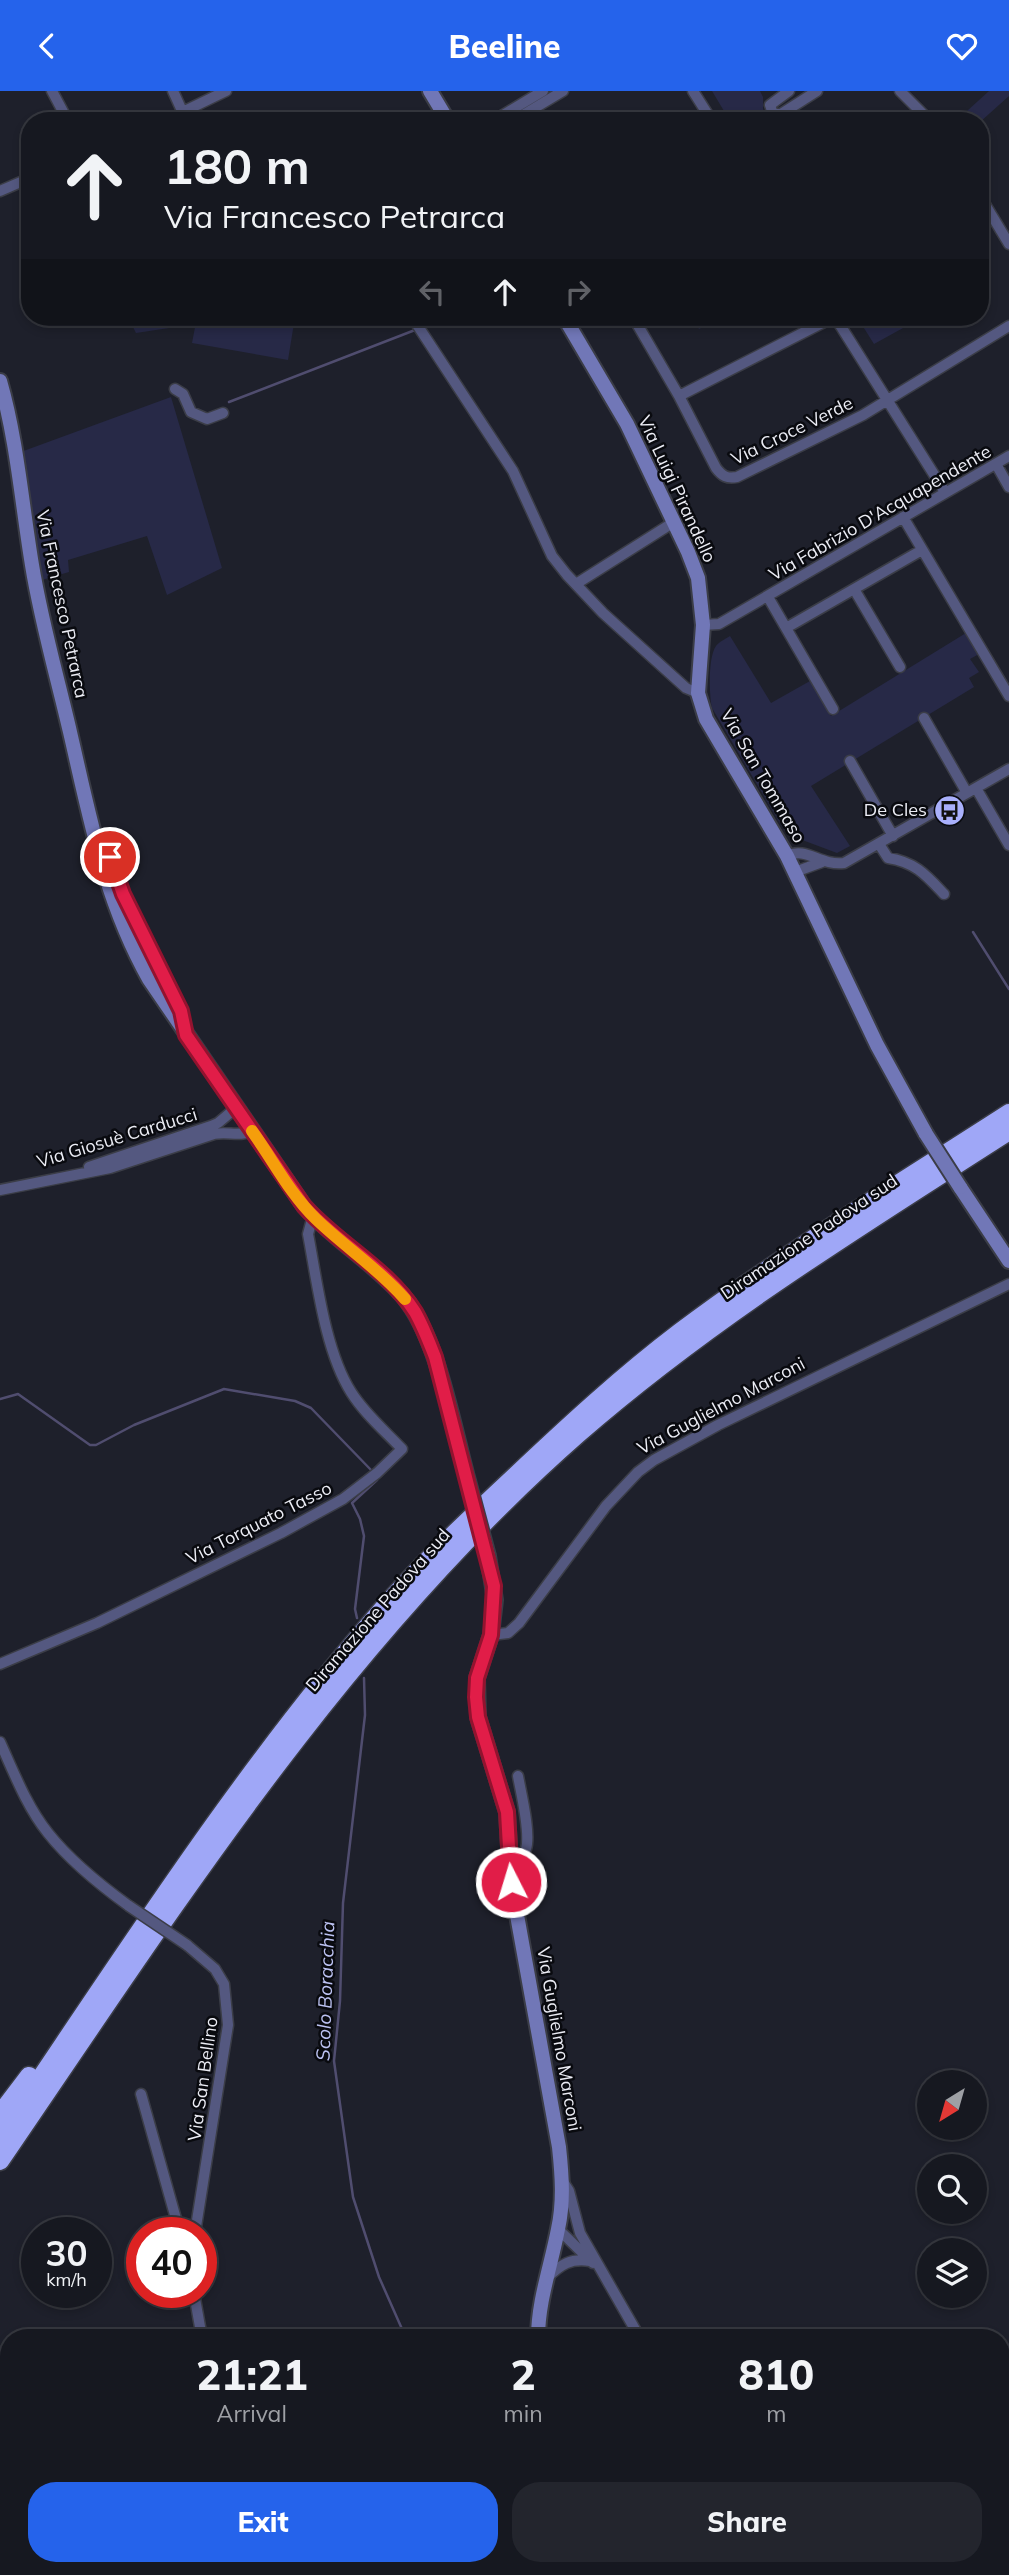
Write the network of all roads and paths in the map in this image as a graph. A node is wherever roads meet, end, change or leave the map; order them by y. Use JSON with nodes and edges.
{"nodes":[{"id":1,"x":52,"y":91,"type":"edge"},
{"id":2,"x":173,"y":91,"type":"edge"},
{"id":3,"x":226,"y":91,"type":"edge"},
{"id":4,"x":430,"y":91,"type":"edge"},
{"id":5,"x":543,"y":91,"type":"edge"},
{"id":6,"x":563,"y":91,"type":"edge"},
{"id":7,"x":693,"y":91,"type":"edge"},
{"id":8,"x":789,"y":91,"type":"edge"},
{"id":9,"x":817,"y":91,"type":"edge"},
{"id":10,"x":903,"y":92,"type":"edge"},
{"id":11,"x":63,"y":112,"type":"edge"},
{"id":12,"x":183,"y":112,"type":"edge"},
{"id":13,"x":185,"y":112,"type":"edge"},
{"id":14,"x":443,"y":112,"type":"edge"},
{"id":15,"x":508,"y":112,"type":"edge"},
{"id":16,"x":528,"y":112,"type":"edge"},
{"id":17,"x":706,"y":112,"type":"edge"},
{"id":18,"x":772,"y":112,"type":"edge"},
{"id":19,"x":784,"y":112,"type":"edge"},
{"id":20,"x":922,"y":112,"type":"edge"},
{"id":21,"x":21,"y":182,"type":"edge"},
{"id":22,"x":0,"y":191,"type":"edge"},
{"id":23,"x":989,"y":210,"type":"edge"},
{"id":24,"x":1009,"y":242,"type":"edge"},
{"id":25,"x":418,"y":326,"type":"edge"},
{"id":26,"x":569,"y":326,"type":"edge"},
{"id":27,"x":638,"y":326,"type":"edge"},
{"id":28,"x":816,"y":326,"type":"edge"},
{"id":29,"x":840,"y":326,"type":"edge"},
{"id":30,"x":1009,"y":326,"type":"edge"},
{"id":31,"x":0,"y":381,"type":"edge"},
{"id":32,"x":175,"y":389,"type":"dead end"},
{"id":33,"x":679,"y":396,"type":"junction"},
{"id":34,"x":888,"y":400,"type":"junction"},
{"id":35,"x":223,"y":413,"type":"dead end"},
{"id":36,"x":1009,"y":456,"type":"edge"},
{"id":37,"x":996,"y":464,"type":"junction"},
{"id":38,"x":1009,"y":487,"type":"edge"},
{"id":39,"x":945,"y":492,"type":"junction"},
{"id":40,"x":903,"y":517,"type":"junction"},
{"id":41,"x":674,"y":522,"type":"junction"},
{"id":42,"x":922,"y":550,"type":"junction"},
{"id":43,"x":576,"y":584,"type":"junction"},
{"id":44,"x":854,"y":589,"type":"junction"},
{"id":45,"x":768,"y":597,"type":"junction"},
{"id":46,"x":703,"y":625,"type":"junction"},
{"id":47,"x":786,"y":628,"type":"junction"},
{"id":48,"x":900,"y":667,"type":"dead end"},
{"id":49,"x":698,"y":693,"type":"junction"},
{"id":50,"x":1009,"y":696,"type":"edge"},
{"id":51,"x":833,"y":709,"type":"dead end"},
{"id":52,"x":924,"y":719,"type":"dead end"},
{"id":53,"x":850,"y":761,"type":"dead end"},
{"id":54,"x":1009,"y":769,"type":"edge"},
{"id":55,"x":971,"y":790,"type":"junction"},
{"id":56,"x":893,"y":836,"type":"junction"},
{"id":57,"x":879,"y":844,"type":"junction"},
{"id":58,"x":1009,"y":845,"type":"edge"},
{"id":59,"x":787,"y":856,"type":"junction"},
{"id":60,"x":822,"y":862,"type":"junction"},
{"id":61,"x":795,"y":872,"type":"junction"},
{"id":62,"x":944,"y":894,"type":"dead end"},
{"id":63,"x":237,"y":1107,"type":"junction"},
{"id":64,"x":1009,"y":1113,"type":"edge"},
{"id":65,"x":252,"y":1131,"type":"junction"},
{"id":66,"x":1009,"y":1131,"type":"edge"},
{"id":67,"x":0,"y":1188,"type":"edge"},
{"id":68,"x":315,"y":1219,"type":"junction"},
{"id":69,"x":1009,"y":1261,"type":"edge"},
{"id":70,"x":1009,"y":1284,"type":"edge"},
{"id":71,"x":491,"y":1635,"type":"junction"},
{"id":72,"x":0,"y":1664,"type":"edge"},
{"id":73,"x":0,"y":1742,"type":"edge"},
{"id":74,"x":518,"y":1776,"type":"dead end"},
{"id":75,"x":509,"y":1864,"type":"junction"},
{"id":76,"x":118,"y":1964,"type":"junction"},
{"id":77,"x":141,"y":2094,"type":"dead end"},
{"id":78,"x":0,"y":2114,"type":"edge"},
{"id":79,"x":0,"y":2139,"type":"edge"},
{"id":80,"x":0,"y":2161,"type":"edge"},
{"id":81,"x":562,"y":2180,"type":"junction"},
{"id":82,"x":176,"y":2217,"type":"edge"},
{"id":83,"x":198,"y":2217,"type":"edge"},
{"id":84,"x":559,"y":2227,"type":"junction"},
{"id":85,"x":580,"y":2233,"type":"junction"},
{"id":86,"x":590,"y":2261,"type":"junction"},
{"id":87,"x":600,"y":2269,"type":"junction"},
{"id":88,"x":547,"y":2278,"type":"junction"},
{"id":89,"x":197,"y":2308,"type":"edge"},
{"id":90,"x":200,"y":2329,"type":"edge"},
{"id":91,"x":538,"y":2329,"type":"edge"},
{"id":92,"x":635,"y":2329,"type":"edge"}],
"edges":[{"from":1,"to":11,"type":"street"},
{"from":2,"to":12,"type":"street"},
{"from":3,"to":13,"type":"street"},
{"from":4,"to":14,"type":"street"},
{"from":5,"to":15,"type":"street"},
{"from":6,"to":16,"type":"street"},
{"from":7,"to":17,"type":"street"},
{"from":8,"to":18,"type":"street"},
{"from":9,"to":19,"type":"street"},
{"from":10,"to":20,"type":"street"},
{"from":21,"to":22,"type":"street"},
{"from":23,"to":24,"type":"street"},
{"from":25,"to":43,"type":"street"},
{"from":26,"to":41,"type":"street","name":"Via Luigi Pirandello"},
{"from":27,"to":33,"type":"street","name":"Via Croce Verde"},
{"from":28,"to":33,"type":"street"},
{"from":29,"to":34,"type":"street"},
{"from":30,"to":34,"type":"street"},
{"from":31,"to":63,"type":"street","name":"Via Francesco Petrarca"},
{"from":32,"to":35,"type":"street"},
{"from":33,"to":34,"type":"street","name":"Via Croce Verde"},
{"from":34,"to":39,"type":"street"},
{"from":36,"to":37,"type":"street","name":"Via Fabrizio D'Acquapendente"},
{"from":37,"to":38,"type":"street"},
{"from":37,"to":39,"type":"street","name":"Via Fabrizio D'Acquapendente"},
{"from":39,"to":40,"type":"street","name":"Via Fabrizio D'Acquapendente"},
{"from":40,"to":42,"type":"street"},
{"from":40,"to":45,"type":"street","name":"Via Fabrizio D'Acquapendente"},
{"from":41,"to":43,"type":"street"},
{"from":41,"to":46,"type":"street","name":"Via Luigi Pirandello"},
{"from":42,"to":44,"type":"street"},
{"from":42,"to":50,"type":"street"},
{"from":43,"to":49,"type":"street"},
{"from":44,"to":47,"type":"street"},
{"from":44,"to":48,"type":"street"},
{"from":45,"to":46,"type":"street","name":"Via Fabrizio D'Acquapendente"},
{"from":45,"to":47,"type":"street","name":"Via Fabrizio D'Acquapendente"},
{"from":46,"to":49,"type":"street","name":"Via Luigi Pirandello"},
{"from":47,"to":51,"type":"street","name":"Via Fabrizio D'Acquapendente"},
{"from":49,"to":59,"type":"street","name":"Via San Tommaso"},
{"from":52,"to":55,"type":"street"},
{"from":53,"to":56,"type":"street"},
{"from":54,"to":55,"type":"street"},
{"from":55,"to":56,"type":"street"},
{"from":55,"to":58,"type":"street"},
{"from":56,"to":57,"type":"street"},
{"from":57,"to":60,"type":"street"},
{"from":57,"to":62,"type":"street"},
{"from":59,"to":60,"type":"street"},
{"from":59,"to":61,"type":"street","name":"Via San Tommaso"},
{"from":60,"to":61,"type":"street"},
{"from":61,"to":69,"type":"street","name":"Via San Tommaso","bridge":true},
{"from":63,"to":65,"type":"street","name":"Via Francesco Petrarca"},
{"from":63,"to":67,"type":"street","name":"Via Giosuè Carducci"},
{"from":64,"to":76,"type":"highway","name":"Diramazione Padova sud"},
{"from":65,"to":67,"type":"street","name":"Via Giosuè Carducci"},
{"from":65,"to":68,"type":"street","name":"Via Francesco Petrarca"},
{"from":66,"to":80,"type":"highway","name":"Diramazione Padova sud"},
{"from":68,"to":71,"type":"street","name":"Via Francesco Petrarca","bridge":true},
{"from":68,"to":72,"type":"street","name":"Via Torquato Tasso"},
{"from":70,"to":71,"type":"street","name":"Via Guglielmo Marconi"},
{"from":71,"to":75,"type":"street","name":"Via Guglielmo Marconi"},
{"from":73,"to":83,"type":"street","name":"Via San Bellino","bridge":true},
{"from":74,"to":75,"type":"street"},
{"from":75,"to":81,"type":"street","name":"Via Guglielmo Marconi"},
{"from":76,"to":78,"type":"highway"},
{"from":76,"to":79,"type":"highway","name":"Diramazione Padova sud"},
{"from":77,"to":82,"type":"street"},
{"from":81,"to":84,"type":"street","name":"Via Guglielmo Marconi"},
{"from":81,"to":85,"type":"street","name":"Via Guglielmo Marconi"},
{"from":84,"to":85,"type":"street"},
{"from":84,"to":86,"type":"street","name":"Via Guglielmo Marconi"},
{"from":84,"to":88,"type":"street"},
{"from":85,"to":87,"type":"street","name":"Via Guglielmo Marconi"},
{"from":86,"to":87,"type":"street","name":"Via Guglielmo Marconi"},
{"from":86,"to":88,"type":"street"},
{"from":87,"to":92,"type":"street","name":"Via Guglielmo Marconi"},
{"from":88,"to":91,"type":"street"},
{"from":89,"to":90,"type":"street"}]}
